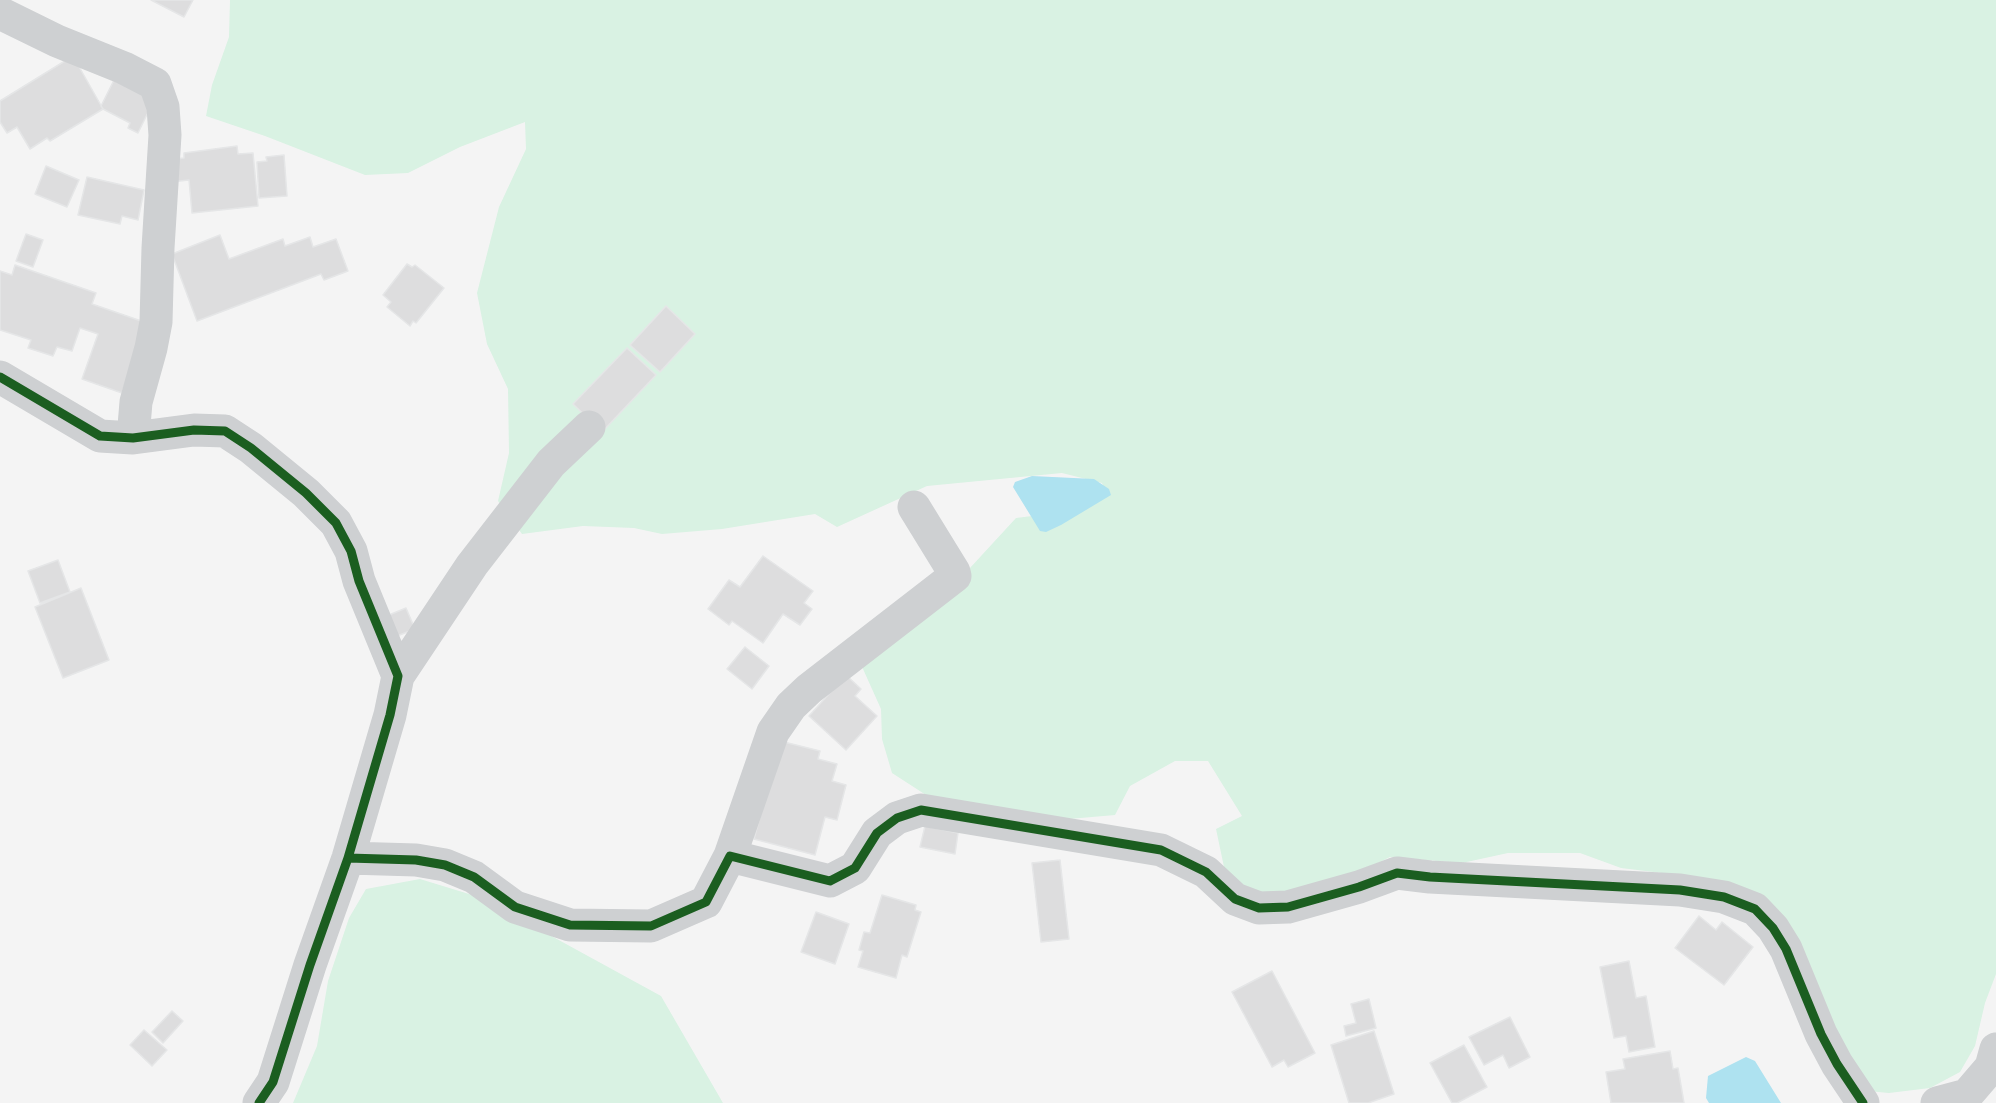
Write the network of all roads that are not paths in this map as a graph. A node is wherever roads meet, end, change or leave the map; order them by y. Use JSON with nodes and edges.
{"nodes":[{"id":1,"x":0,"y":13,"type":"edge"},
{"id":2,"x":0,"y":377,"type":"edge"},
{"id":3,"x":589,"y":427,"type":"dead end"},
{"id":4,"x":133,"y":438,"type":"junction"},
{"id":5,"x":914,"y":507,"type":"dead end"},
{"id":6,"x":398,"y":676,"type":"junction"},
{"id":7,"x":730,"y":856,"type":"junction"},
{"id":8,"x":348,"y":858,"type":"junction"},
{"id":9,"x":1996,"y":1049,"type":"edge"},
{"id":10,"x":259,"y":1103,"type":"edge"},
{"id":11,"x":1863,"y":1103,"type":"edge"},
{"id":12,"x":1937,"y":1103,"type":"edge"}],
"edges":[{"from":1,"to":4,"type":"street"},
{"from":2,"to":4,"type":"street"},
{"from":3,"to":6,"type":"street"},
{"from":4,"to":6,"type":"street"},
{"from":5,"to":7,"type":"street"},
{"from":6,"to":8,"type":"street"},
{"from":7,"to":8,"type":"street"},
{"from":7,"to":11,"type":"street"},
{"from":8,"to":10,"type":"street"},
{"from":9,"to":12,"type":"street"}]}
